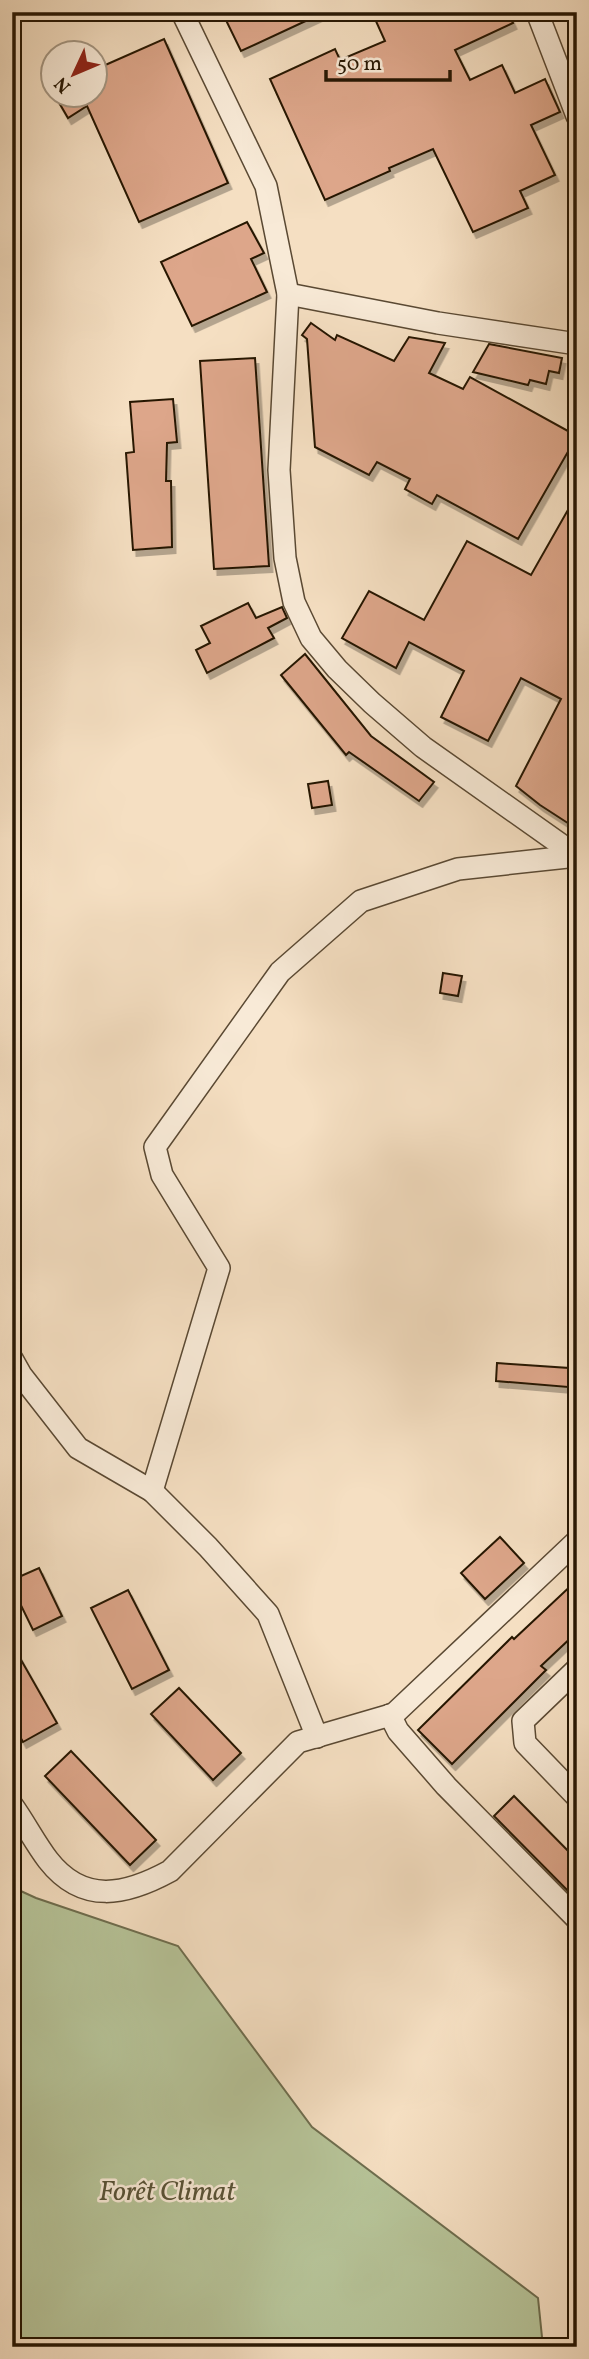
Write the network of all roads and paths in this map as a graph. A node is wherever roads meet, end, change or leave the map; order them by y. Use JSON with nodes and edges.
{"nodes":[{"id":1,"x":182,"y":12,"type":"edge"},
{"id":2,"x":537,"y":12,"type":"edge"},
{"id":3,"x":577,"y":116,"type":"edge"},
{"id":4,"x":288,"y":294,"type":"junction"},
{"id":5,"x":577,"y":344,"type":"edge"},
{"id":6,"x":12,"y":1359,"type":"edge"},
{"id":7,"x":152,"y":1491,"type":"junction"},
{"id":8,"x":577,"y":1541,"type":"edge"},
{"id":9,"x":577,"y":1668,"type":"edge"},
{"id":10,"x":390,"y":1715,"type":"junction"},
{"id":11,"x":317,"y":1737,"type":"junction"},
{"id":12,"x":577,"y":1797,"type":"edge"},
{"id":13,"x":12,"y":1805,"type":"edge"},
{"id":14,"x":577,"y":1919,"type":"edge"}],
"edges":[{"from":1,"to":4,"type":"lane"},
{"from":2,"to":3,"type":"lane"},
{"from":4,"to":5,"type":"lane"},
{"from":4,"to":7,"type":"lane"},
{"from":6,"to":7,"type":"lane"},
{"from":7,"to":11,"type":"lane"},
{"from":8,"to":10,"type":"lane"},
{"from":9,"to":12,"type":"lane"},
{"from":10,"to":11,"type":"lane"},
{"from":10,"to":14,"type":"lane"},
{"from":11,"to":13,"type":"lane"}]}
